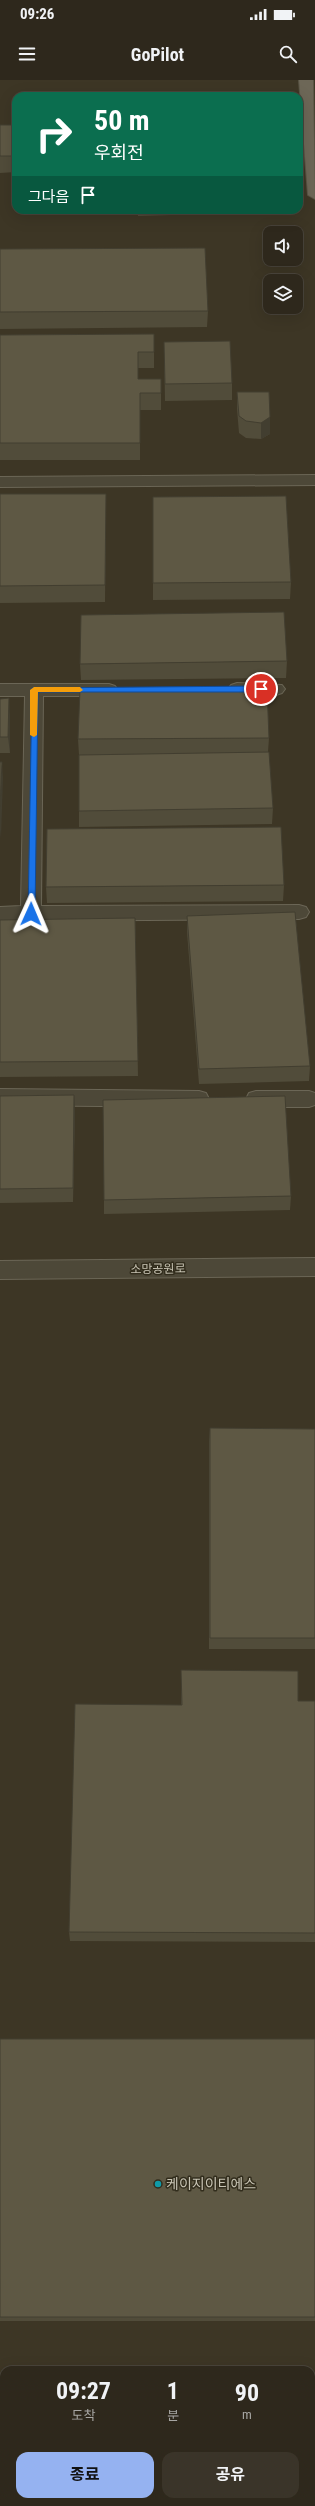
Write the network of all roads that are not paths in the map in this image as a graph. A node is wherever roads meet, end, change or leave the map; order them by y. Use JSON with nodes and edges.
{"nodes":[{"id":1,"x":306,"y":80,"type":"edge"},
{"id":2,"x":315,"y":195,"type":"edge"},
{"id":3,"x":315,"y":480,"type":"edge"},
{"id":4,"x":0,"y":482,"type":"edge"},
{"id":5,"x":128,"y":689,"type":"edge"},
{"id":6,"x":222,"y":689,"type":"edge"},
{"id":7,"x":276,"y":689,"type":"dead end"},
{"id":8,"x":0,"y":690,"type":"edge"},
{"id":9,"x":34,"y":690,"type":"junction"},
{"id":10,"x":299,"y":912,"type":"dead end"},
{"id":11,"x":0,"y":914,"type":"edge"},
{"id":12,"x":31,"y":914,"type":"junction"},
{"id":13,"x":0,"y":1097,"type":"edge"},
{"id":14,"x":309,"y":1099,"type":"dead end"},
{"id":15,"x":315,"y":1267,"type":"edge"},
{"id":16,"x":0,"y":1270,"type":"edge"}],
"edges":[{"from":1,"to":2,"type":"main road"},
{"from":3,"to":4,"type":"street"},
{"from":5,"to":9,"type":"street"},
{"from":6,"to":7,"type":"street"},
{"from":8,"to":9,"type":"street"},
{"from":9,"to":12,"type":"street"},
{"from":10,"to":12,"type":"street"},
{"from":11,"to":12,"type":"street"},
{"from":13,"to":14,"type":"street"},
{"from":15,"to":16,"type":"street","name":"소망공원로"}]}
